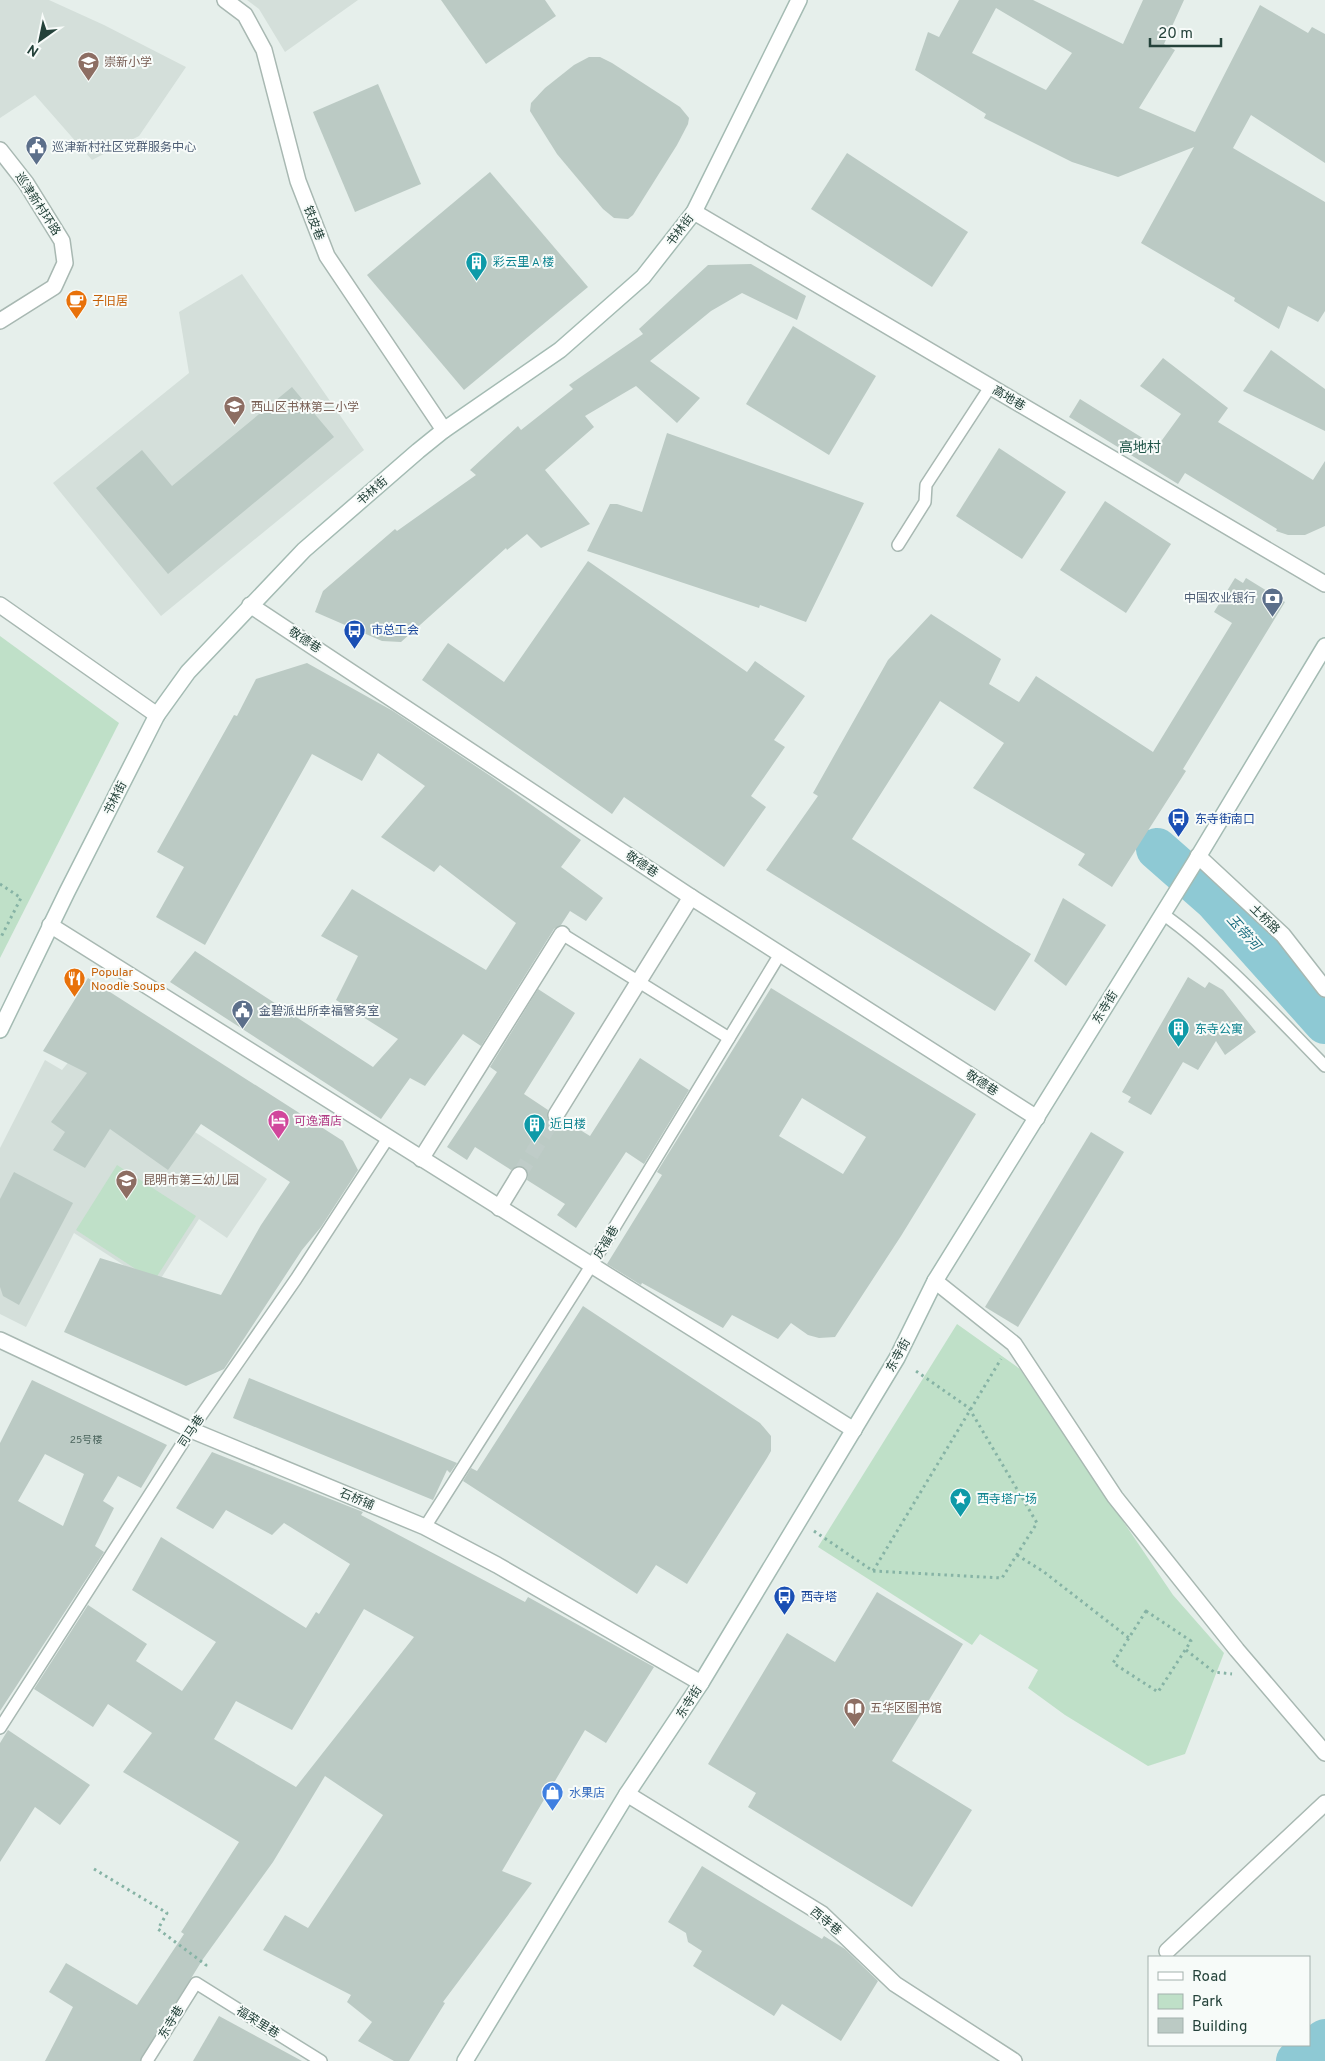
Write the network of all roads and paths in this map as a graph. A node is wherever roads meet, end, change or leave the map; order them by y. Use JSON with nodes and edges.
{"nodes":[{"id":1,"x":225,"y":0,"type":"edge"},
{"id":2,"x":799,"y":0,"type":"edge"},
{"id":3,"x":0,"y":150,"type":"edge"},
{"id":4,"x":694,"y":212,"type":"junction"},
{"id":5,"x":0,"y":321,"type":"edge"},
{"id":6,"x":990,"y":387,"type":"junction"},
{"id":7,"x":444,"y":430,"type":"junction"},
{"id":8,"x":898,"y":545,"type":"dead end"},
{"id":9,"x":1325,"y":584,"type":"edge"},
{"id":10,"x":0,"y":605,"type":"edge"},
{"id":11,"x":250,"y":605,"type":"junction"},
{"id":12,"x":1325,"y":646,"type":"edge"},
{"id":13,"x":157,"y":715,"type":"junction"},
{"id":14,"x":1196,"y":859,"type":"junction"},
{"id":15,"x":0,"y":884,"type":"edge"},
{"id":16,"x":691,"y":897,"type":"junction"},
{"id":17,"x":1165,"y":910,"type":"junction"},
{"id":18,"x":50,"y":925,"type":"junction"},
{"id":19,"x":562,"y":934,"type":"joint"},
{"id":20,"x":0,"y":939,"type":"edge"},
{"id":21,"x":780,"y":954,"type":"junction"},
{"id":22,"x":639,"y":981,"type":"junction"},
{"id":23,"x":1325,"y":989,"type":"edge"},
{"id":24,"x":0,"y":1030,"type":"edge"},
{"id":25,"x":729,"y":1038,"type":"junction"},
{"id":26,"x":1325,"y":1066,"type":"edge"},
{"id":27,"x":556,"y":1115,"type":"tunnel mouth"},
{"id":28,"x":1037,"y":1118,"type":"junction"},
{"id":29,"x":388,"y":1138,"type":"junction"},
{"id":30,"x":421,"y":1159,"type":"junction"},
{"id":31,"x":519,"y":1175,"type":"tunnel mouth"},
{"id":32,"x":499,"y":1208,"type":"junction"},
{"id":33,"x":591,"y":1266,"type":"junction"},
{"id":34,"x":935,"y":1281,"type":"junction"},
{"id":35,"x":0,"y":1340,"type":"edge"},
{"id":36,"x":1014,"y":1344,"type":"junction"},
{"id":37,"x":897,"y":1358,"type":"junction"},
{"id":38,"x":970,"y":1408,"type":"junction"},
{"id":39,"x":191,"y":1430,"type":"junction"},
{"id":40,"x":854,"y":1430,"type":"junction"},
{"id":41,"x":799,"y":1521,"type":"junction"},
{"id":42,"x":425,"y":1527,"type":"junction"},
{"id":43,"x":1016,"y":1555,"type":"junction"},
{"id":44,"x":873,"y":1571,"type":"junction"},
{"id":45,"x":1129,"y":1638,"type":"junction"},
{"id":46,"x":1186,"y":1650,"type":"junction"},
{"id":47,"x":1262,"y":1679,"type":"junction"},
{"id":48,"x":701,"y":1683,"type":"junction"},
{"id":49,"x":0,"y":1728,"type":"edge"},
{"id":50,"x":1325,"y":1752,"type":"edge"},
{"id":51,"x":628,"y":1794,"type":"junction"},
{"id":52,"x":1325,"y":1803,"type":"edge"},
{"id":53,"x":94,"y":1869,"type":"dead end"},
{"id":54,"x":1167,"y":1951,"type":"dead end"},
{"id":55,"x":196,"y":1983,"type":"junction"},
{"id":56,"x":147,"y":2061,"type":"edge"},
{"id":57,"x":321,"y":2061,"type":"edge"},
{"id":58,"x":466,"y":2061,"type":"edge"},
{"id":59,"x":1014,"y":2061,"type":"edge"}],
"edges":[{"from":1,"to":7,"type":"street","name":"铁皮巷"},
{"from":2,"to":4,"type":"street","name":"书林街"},
{"from":3,"to":5,"type":"street","name":"巡津新村环路"},
{"from":4,"to":6,"type":"street","name":"高地巷"},
{"from":4,"to":7,"type":"street","name":"书林街"},
{"from":6,"to":8,"type":"lane"},
{"from":6,"to":9,"type":"street","name":"高地巷"},
{"from":7,"to":11,"type":"street","name":"书林街"},
{"from":10,"to":13,"type":"street"},
{"from":11,"to":13,"type":"street","name":"书林街"},
{"from":11,"to":16,"type":"street","name":"敬德巷"},
{"from":12,"to":14,"type":"street","name":"东寺街"},
{"from":13,"to":18,"type":"street","name":"书林街"},
{"from":14,"to":17,"type":"street","name":"东寺街"},
{"from":14,"to":23,"type":"street","name":"土桥路"},
{"from":15,"to":20,"type":"path"},
{"from":16,"to":21,"type":"street","name":"敬德巷"},
{"from":16,"to":22,"type":"street"},
{"from":17,"to":26,"type":"lane"},
{"from":17,"to":28,"type":"street","name":"东寺街"},
{"from":18,"to":24,"type":"street","name":"书林街"},
{"from":18,"to":29,"type":"street"},
{"from":19,"to":22,"type":"lane"},
{"from":19,"to":30,"type":"street"},
{"from":21,"to":25,"type":"lane","name":"庆福巷"},
{"from":21,"to":28,"type":"street","name":"敬德巷"},
{"from":22,"to":25,"type":"lane"},
{"from":22,"to":27,"type":"street"},
{"from":25,"to":33,"type":"lane","name":"庆福巷"},
{"from":28,"to":34,"type":"street","name":"东寺街"},
{"from":29,"to":30,"type":"street"},
{"from":29,"to":39,"type":"lane","name":"司马巷"},
{"from":30,"to":32,"type":"street"},
{"from":31,"to":32,"type":"street"},
{"from":32,"to":33,"type":"street"},
{"from":33,"to":40,"type":"street"},
{"from":33,"to":42,"type":"lane","name":"庆福巷"},
{"from":34,"to":36,"type":"street"},
{"from":34,"to":37,"type":"street","name":"东寺街"},
{"from":35,"to":39,"type":"street","name":"石桥铺"},
{"from":36,"to":38,"type":"path"},
{"from":36,"to":47,"type":"street"},
{"from":37,"to":38,"type":"path"},
{"from":37,"to":40,"type":"street","name":"东寺街"},
{"from":38,"to":43,"type":"path"},
{"from":38,"to":44,"type":"path"},
{"from":39,"to":42,"type":"street","name":"石桥铺"},
{"from":39,"to":49,"type":"lane","name":"司马巷"},
{"from":40,"to":41,"type":"street","name":"东寺街"},
{"from":41,"to":44,"type":"path"},
{"from":41,"to":48,"type":"street","name":"东寺街"},
{"from":42,"to":48,"type":"street","name":"石桥铺"},
{"from":43,"to":44,"type":"path"},
{"from":43,"to":45,"type":"path"},
{"from":45,"to":46,"type":"path"},
{"from":45,"to":46,"type":"path"},
{"from":46,"to":47,"type":"path"},
{"from":47,"to":50,"type":"street"},
{"from":48,"to":51,"type":"street","name":"东寺街"},
{"from":51,"to":58,"type":"street","name":"东寺街"},
{"from":51,"to":59,"type":"street","name":"西寺巷"},
{"from":52,"to":54,"type":"street"},
{"from":53,"to":55,"type":"path"},
{"from":55,"to":56,"type":"lane","name":"东寺巷"},
{"from":55,"to":57,"type":"lane","name":"福荣里巷"}]}
